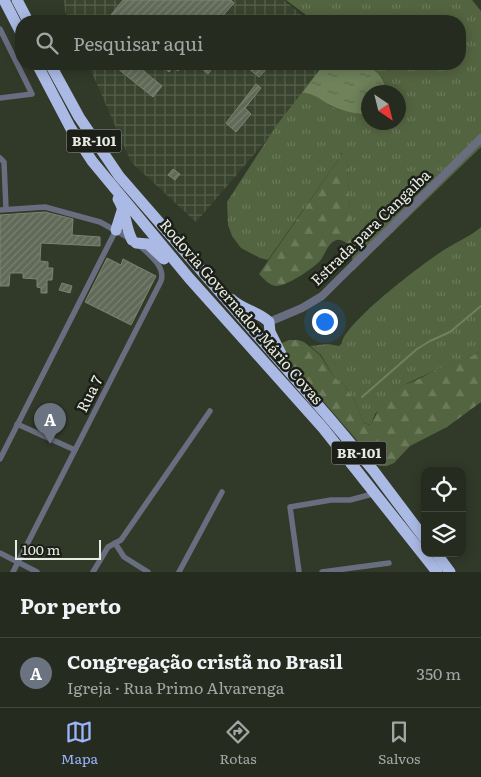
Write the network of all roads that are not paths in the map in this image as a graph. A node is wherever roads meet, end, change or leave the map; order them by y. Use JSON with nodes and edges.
{"nodes":[{"id":1,"x":4,"y":0,"type":"edge"},
{"id":2,"x":17,"y":0,"type":"edge"},
{"id":3,"x":25,"y":15,"type":"edge"},
{"id":4,"x":15,"y":21,"type":"edge"},
{"id":5,"x":0,"y":29,"type":"edge"},
{"id":6,"x":15,"y":59,"type":"edge"},
{"id":7,"x":20,"y":70,"type":"edge"},
{"id":8,"x":40,"y":70,"type":"edge"},
{"id":9,"x":53,"y":70,"type":"edge"},
{"id":10,"x":0,"y":98,"type":"edge"},
{"id":11,"x":481,"y":138,"type":"edge"},
{"id":12,"x":0,"y":158,"type":"edge"},
{"id":13,"x":112,"y":186,"type":"junction"},
{"id":14,"x":124,"y":207,"type":"junction"},
{"id":15,"x":3,"y":210,"type":"edge"},
{"id":16,"x":158,"y":221,"type":"junction"},
{"id":17,"x":116,"y":230,"type":"junction"},
{"id":18,"x":134,"y":241,"type":"junction"},
{"id":19,"x":209,"y":299,"type":"junction"},
{"id":20,"x":270,"y":327,"type":"junction"},
{"id":21,"x":234,"y":328,"type":"junction"},
{"id":22,"x":264,"y":343,"type":"junction"},
{"id":23,"x":290,"y":371,"type":"junction"},
{"id":24,"x":210,"y":411,"type":"dead end"},
{"id":25,"x":17,"y":424,"type":"junction"},
{"id":26,"x":75,"y":450,"type":"junction"},
{"id":27,"x":0,"y":459,"type":"edge"},
{"id":28,"x":222,"y":492,"type":"dead end"},
{"id":29,"x":376,"y":493,"type":"junction"},
{"id":30,"x":421,"y":533,"type":"edge"},
{"id":31,"x":115,"y":543,"type":"junction"},
{"id":32,"x":0,"y":553,"type":"edge"},
{"id":33,"x":439,"y":557,"type":"edge"},
{"id":34,"x":18,"y":562,"type":"junction"},
{"id":35,"x":389,"y":563,"type":"dead end"},
{"id":36,"x":14,"y":572,"type":"edge"},
{"id":37,"x":37,"y":572,"type":"edge"},
{"id":38,"x":93,"y":572,"type":"edge"},
{"id":39,"x":148,"y":572,"type":"edge"},
{"id":40,"x":179,"y":572,"type":"edge"},
{"id":41,"x":299,"y":572,"type":"edge"},
{"id":42,"x":322,"y":572,"type":"edge"},
{"id":43,"x":437,"y":572,"type":"edge"},
{"id":44,"x":450,"y":572,"type":"edge"}],
"edges":[{"from":1,"to":4,"type":"highway"},
{"from":2,"to":3,"type":"highway"},
{"from":5,"to":6,"type":"street"},
{"from":7,"to":10,"type":"street"},
{"from":8,"to":13,"type":"highway","name":"Rodovia Governador Mário Covas","number":"BR-101"},
{"from":9,"to":16,"type":"highway","name":"Rodovia Governador Mário Covas","number":"BR-101"},
{"from":11,"to":20,"type":"street","name":"Estrada para Cangaíba"},
{"from":12,"to":15,"type":"street"},
{"from":13,"to":14,"type":"highway"},
{"from":13,"to":19,"type":"highway","name":"Rodovia Governador Mário Covas","number":"BR-101"},
{"from":14,"to":17,"type":"highway"},
{"from":14,"to":18,"type":"highway"},
{"from":15,"to":17,"type":"street"},
{"from":16,"to":20,"type":"highway"},
{"from":16,"to":22,"type":"highway","name":"Rodovia Governador Mário Covas","number":"BR-101"},
{"from":17,"to":18,"type":"street"},
{"from":17,"to":25,"type":"street"},
{"from":18,"to":21,"type":"highway"},
{"from":18,"to":26,"type":"street","name":"Rua 7"},
{"from":19,"to":21,"type":"highway","name":"Rodovia Governador Mário Covas","number":"BR-101"},
{"from":19,"to":22,"type":"highway"},
{"from":20,"to":22,"type":"highway"},
{"from":20,"to":23,"type":"highway"},
{"from":21,"to":29,"type":"highway","name":"Rodovia Governador Mário Covas","number":"BR-101"},
{"from":22,"to":23,"type":"highway","name":"Rodovia Governador Mário Covas"},
{"from":23,"to":30,"type":"highway","name":"Rodovia Governador Mário Covas","number":"BR-101"},
{"from":24,"to":31,"type":"street"},
{"from":25,"to":26,"type":"street"},
{"from":25,"to":27,"type":"street"},
{"from":26,"to":34,"type":"street","name":"Rua 7"},
{"from":28,"to":40,"type":"street"},
{"from":29,"to":41,"type":"street"},
{"from":29,"to":43,"type":"highway","name":"Rodovia Governador Mário Covas","number":"BR-101"},
{"from":31,"to":38,"type":"street"},
{"from":31,"to":39,"type":"street"},
{"from":32,"to":34,"type":"street"},
{"from":33,"to":44,"type":"highway"},
{"from":34,"to":36,"type":"street","name":"Rua 7"},
{"from":34,"to":37,"type":"street"},
{"from":35,"to":42,"type":"street"}]}
